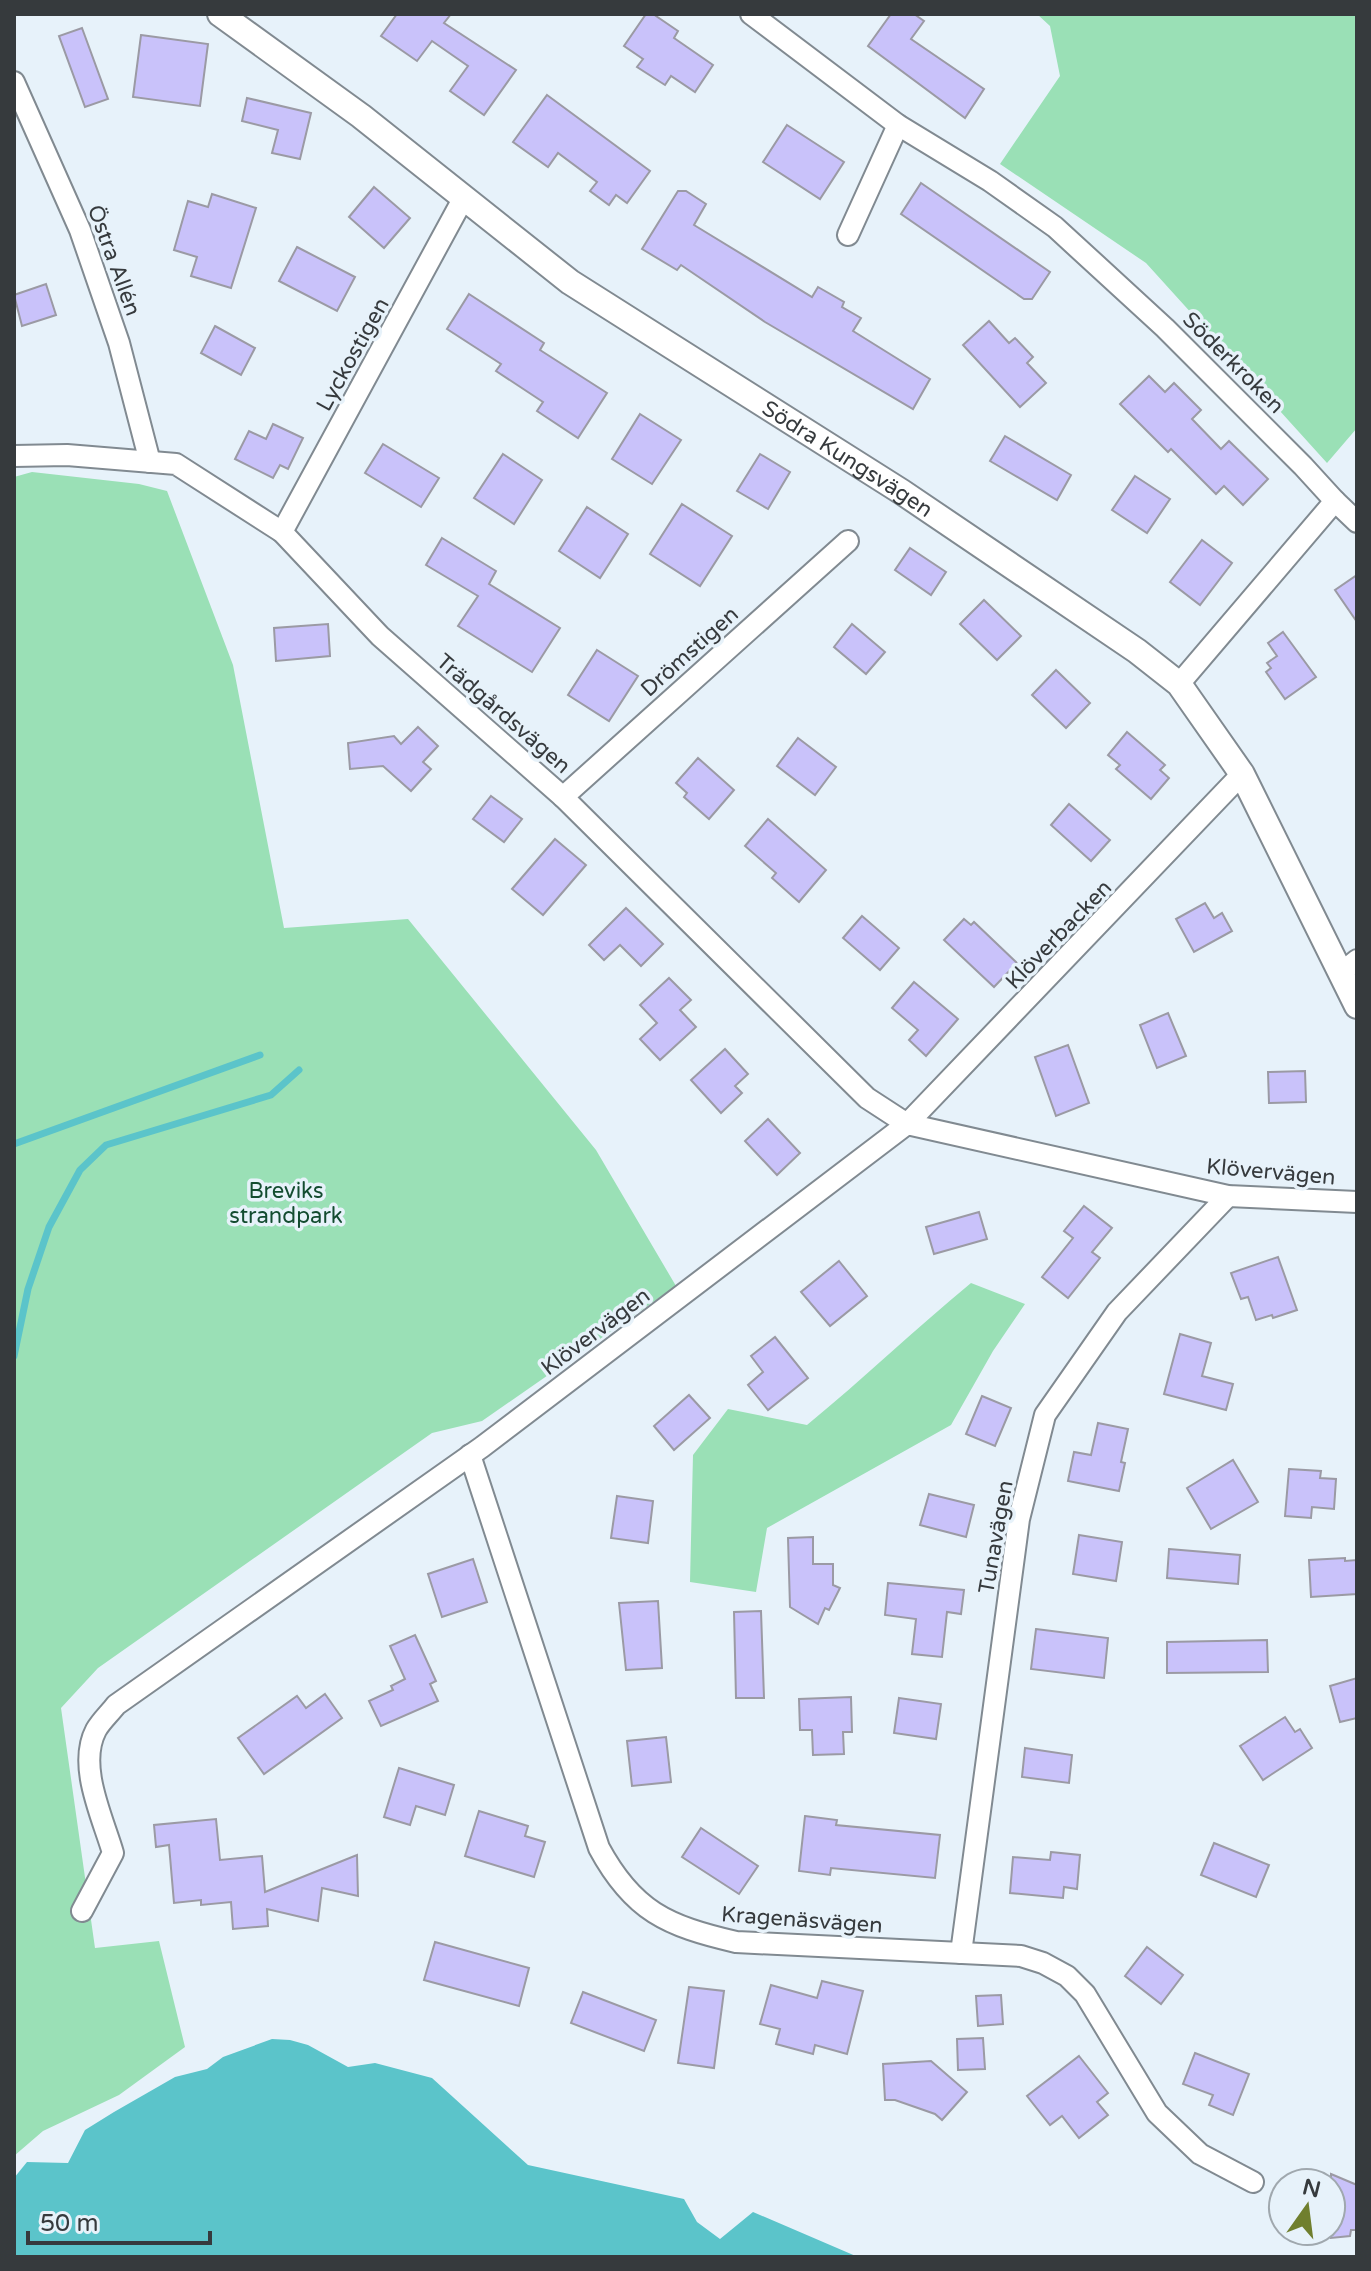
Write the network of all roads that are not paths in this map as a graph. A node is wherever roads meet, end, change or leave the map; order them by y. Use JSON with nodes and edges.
{"nodes":[{"id":1,"x":220,"y":14,"type":"edge"},
{"id":2,"x":751,"y":14,"type":"edge"},
{"id":3,"x":14,"y":82,"type":"edge"},
{"id":4,"x":898,"y":125,"type":"junction"},
{"id":5,"x":463,"y":199,"type":"junction"},
{"id":6,"x":848,"y":235,"type":"dead end"},
{"id":7,"x":14,"y":456,"type":"edge"},
{"id":8,"x":150,"y":462,"type":"junction"},
{"id":9,"x":1335,"y":501,"type":"junction"},
{"id":10,"x":1357,"y":522,"type":"edge"},
{"id":11,"x":282,"y":532,"type":"junction"},
{"id":12,"x":848,"y":541,"type":"dead end"},
{"id":13,"x":1179,"y":684,"type":"junction"},
{"id":14,"x":1242,"y":774,"type":"junction"},
{"id":15,"x":563,"y":797,"type":"junction"},
{"id":16,"x":1350,"y":966,"type":"edge"},
{"id":17,"x":1357,"y":1006,"type":"edge"},
{"id":18,"x":907,"y":1124,"type":"junction"},
{"id":19,"x":1228,"y":1196,"type":"junction"},
{"id":20,"x":1357,"y":1202,"type":"edge"},
{"id":21,"x":470,"y":1455,"type":"junction"},
{"id":22,"x":82,"y":1911,"type":"dead end"},
{"id":23,"x":961,"y":1953,"type":"junction"},
{"id":24,"x":1253,"y":2182,"type":"dead end"}],
"edges":[{"from":1,"to":5,"type":"street","name":"Södra Kungsvägen"},
{"from":2,"to":4,"type":"street","name":"Söderkroken"},
{"from":3,"to":8,"type":"street","name":"Östra Allén"},
{"from":4,"to":6,"type":"street"},
{"from":4,"to":9,"type":"street","name":"Söderkroken"},
{"from":5,"to":11,"type":"street","name":"Lyckostigen"},
{"from":5,"to":13,"type":"street","name":"Södra Kungsvägen"},
{"from":7,"to":8,"type":"street","name":"Trädgårdsvägen"},
{"from":8,"to":11,"type":"street","name":"Trädgårdsvägen"},
{"from":9,"to":10,"type":"street","name":"Söderkroken"},
{"from":9,"to":13,"type":"street"},
{"from":11,"to":15,"type":"street","name":"Trädgårdsvägen"},
{"from":12,"to":15,"type":"street","name":"Drömstigen"},
{"from":13,"to":14,"type":"street","name":"Södra Kungsvägen"},
{"from":14,"to":16,"type":"street","name":"Södra Kungsvägen"},
{"from":14,"to":18,"type":"street","name":"Klöverbacken"},
{"from":15,"to":18,"type":"street","name":"Trädgårdsvägen"},
{"from":16,"to":17,"type":"street","name":"Södra Kungsvägen"},
{"from":18,"to":19,"type":"street","name":"Klövervägen"},
{"from":18,"to":21,"type":"street","name":"Klövervägen"},
{"from":19,"to":20,"type":"street","name":"Klövervägen"},
{"from":19,"to":23,"type":"street","name":"Tunavägen"},
{"from":21,"to":22,"type":"street","name":"Klövervägen"},
{"from":21,"to":23,"type":"street","name":"Kragenäsvägen"},
{"from":23,"to":24,"type":"street","name":"Kragenäsvägen"}]}
